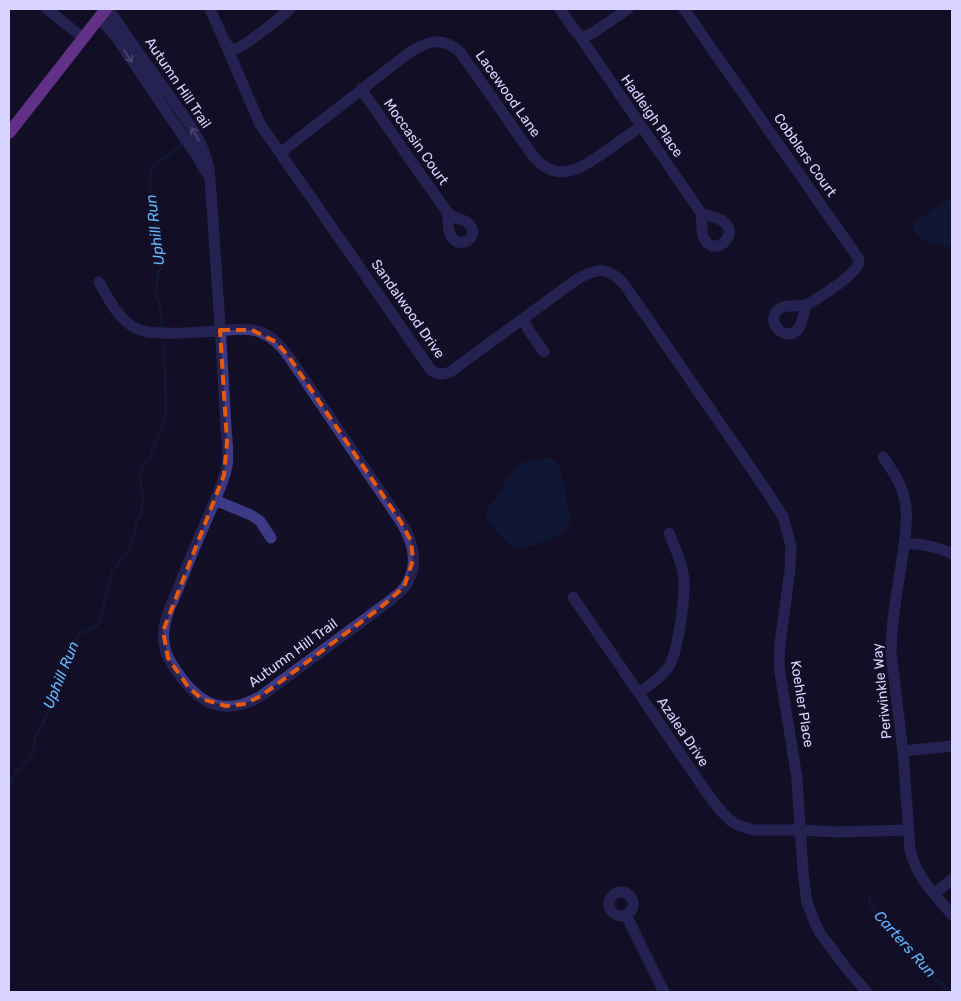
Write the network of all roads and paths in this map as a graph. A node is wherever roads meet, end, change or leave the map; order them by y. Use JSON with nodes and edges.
{"nodes":[{"id":1,"x":47,"y":9,"type":"edge"},
{"id":2,"x":210,"y":9,"type":"edge"},
{"id":3,"x":290,"y":9,"type":"edge"},
{"id":4,"x":560,"y":9,"type":"edge"},
{"id":5,"x":628,"y":9,"type":"edge"},
{"id":6,"x":684,"y":9,"type":"edge"},
{"id":7,"x":104,"y":12,"type":"edge"},
{"id":8,"x":218,"y":27,"type":"junction"},
{"id":9,"x":578,"y":35,"type":"junction"},
{"id":10,"x":83,"y":38,"type":"junction"},
{"id":11,"x":361,"y":90,"type":"junction"},
{"id":12,"x":641,"y":126,"type":"junction"},
{"id":13,"x":9,"y":133,"type":"edge"},
{"id":14,"x":280,"y":153,"type":"junction"},
{"id":15,"x":447,"y":212,"type":"dead end"},
{"id":16,"x":701,"y":213,"type":"dead end"},
{"id":17,"x":99,"y":282,"type":"dead end"},
{"id":18,"x":806,"y":305,"type":"dead end"},
{"id":19,"x":524,"y":319,"type":"junction"},
{"id":20,"x":220,"y":330,"type":"junction"},
{"id":21,"x":544,"y":352,"type":"dead end"},
{"id":22,"x":702,"y":398,"type":"joint"},
{"id":23,"x":883,"y":456,"type":"dead end"},
{"id":24,"x":215,"y":500,"type":"junction"},
{"id":25,"x":669,"y":533,"type":"dead end"},
{"id":26,"x":271,"y":538,"type":"dead end"},
{"id":27,"x":904,"y":543,"type":"junction"},
{"id":28,"x":952,"y":554,"type":"edge"},
{"id":29,"x":573,"y":597,"type":"dead end"},
{"id":30,"x":639,"y":693,"type":"junction"},
{"id":31,"x":952,"y":746,"type":"edge"},
{"id":32,"x":903,"y":751,"type":"junction"},
{"id":33,"x":801,"y":830,"type":"junction"},
{"id":34,"x":908,"y":830,"type":"junction"},
{"id":35,"x":952,"y":880,"type":"edge"},
{"id":36,"x":934,"y":894,"type":"junction"},
{"id":37,"x":626,"y":915,"type":"dead end"},
{"id":38,"x":952,"y":915,"type":"edge"},
{"id":39,"x":664,"y":992,"type":"edge"},
{"id":40,"x":867,"y":992,"type":"edge"}],
"edges":[{"from":1,"to":10,"type":"street"},
{"from":2,"to":8,"type":"street"},
{"from":3,"to":8,"type":"street"},
{"from":4,"to":9,"type":"street","name":"Hadleigh Place"},
{"from":5,"to":9,"type":"street"},
{"from":6,"to":18,"type":"street","name":"Cobblers Court"},
{"from":7,"to":10,"type":"main road"},
{"from":7,"to":20,"type":"street","name":"Autumn Hill Trail"},
{"from":8,"to":14,"type":"street","name":"Sandalwood Drive"},
{"from":9,"to":12,"type":"street","name":"Hadleigh Place"},
{"from":10,"to":13,"type":"main road"},
{"from":11,"to":12,"type":"street","name":"Lacewood Lane"},
{"from":11,"to":14,"type":"street","name":"Lacewood Lane"},
{"from":11,"to":15,"type":"street","name":"Moccasin Court"},
{"from":12,"to":16,"type":"street","name":"Hadleigh Place"},
{"from":14,"to":19,"type":"street","name":"Sandalwood Drive"},
{"from":17,"to":20,"type":"street"},
{"from":19,"to":21,"type":"street"},
{"from":19,"to":22,"type":"street","name":"Sandalwood Drive"},
{"from":20,"to":24,"type":"street","name":"Autumn Hill Trail"},
{"from":20,"to":24,"type":"street","name":"Autumn Hill Trail"},
{"from":22,"to":33,"type":"street","name":"Koehler Place"},
{"from":23,"to":27,"type":"street","name":"Periwinkle Way"},
{"from":24,"to":26,"type":"street"},
{"from":25,"to":30,"type":"street"},
{"from":27,"to":28,"type":"street"},
{"from":27,"to":32,"type":"street","name":"Periwinkle Way"},
{"from":29,"to":30,"type":"street","name":"Azalea Drive"},
{"from":30,"to":33,"type":"street","name":"Azalea Drive"},
{"from":31,"to":32,"type":"street"},
{"from":32,"to":34,"type":"street","name":"Periwinkle Way"},
{"from":33,"to":34,"type":"street","name":"Azalea Drive"},
{"from":33,"to":40,"type":"street","name":"Koehler Place"},
{"from":34,"to":36,"type":"street","name":"Periwinkle Way"},
{"from":35,"to":36,"type":"street"},
{"from":36,"to":38,"type":"street","name":"Periwinkle Way"},
{"from":37,"to":39,"type":"street"}]}
